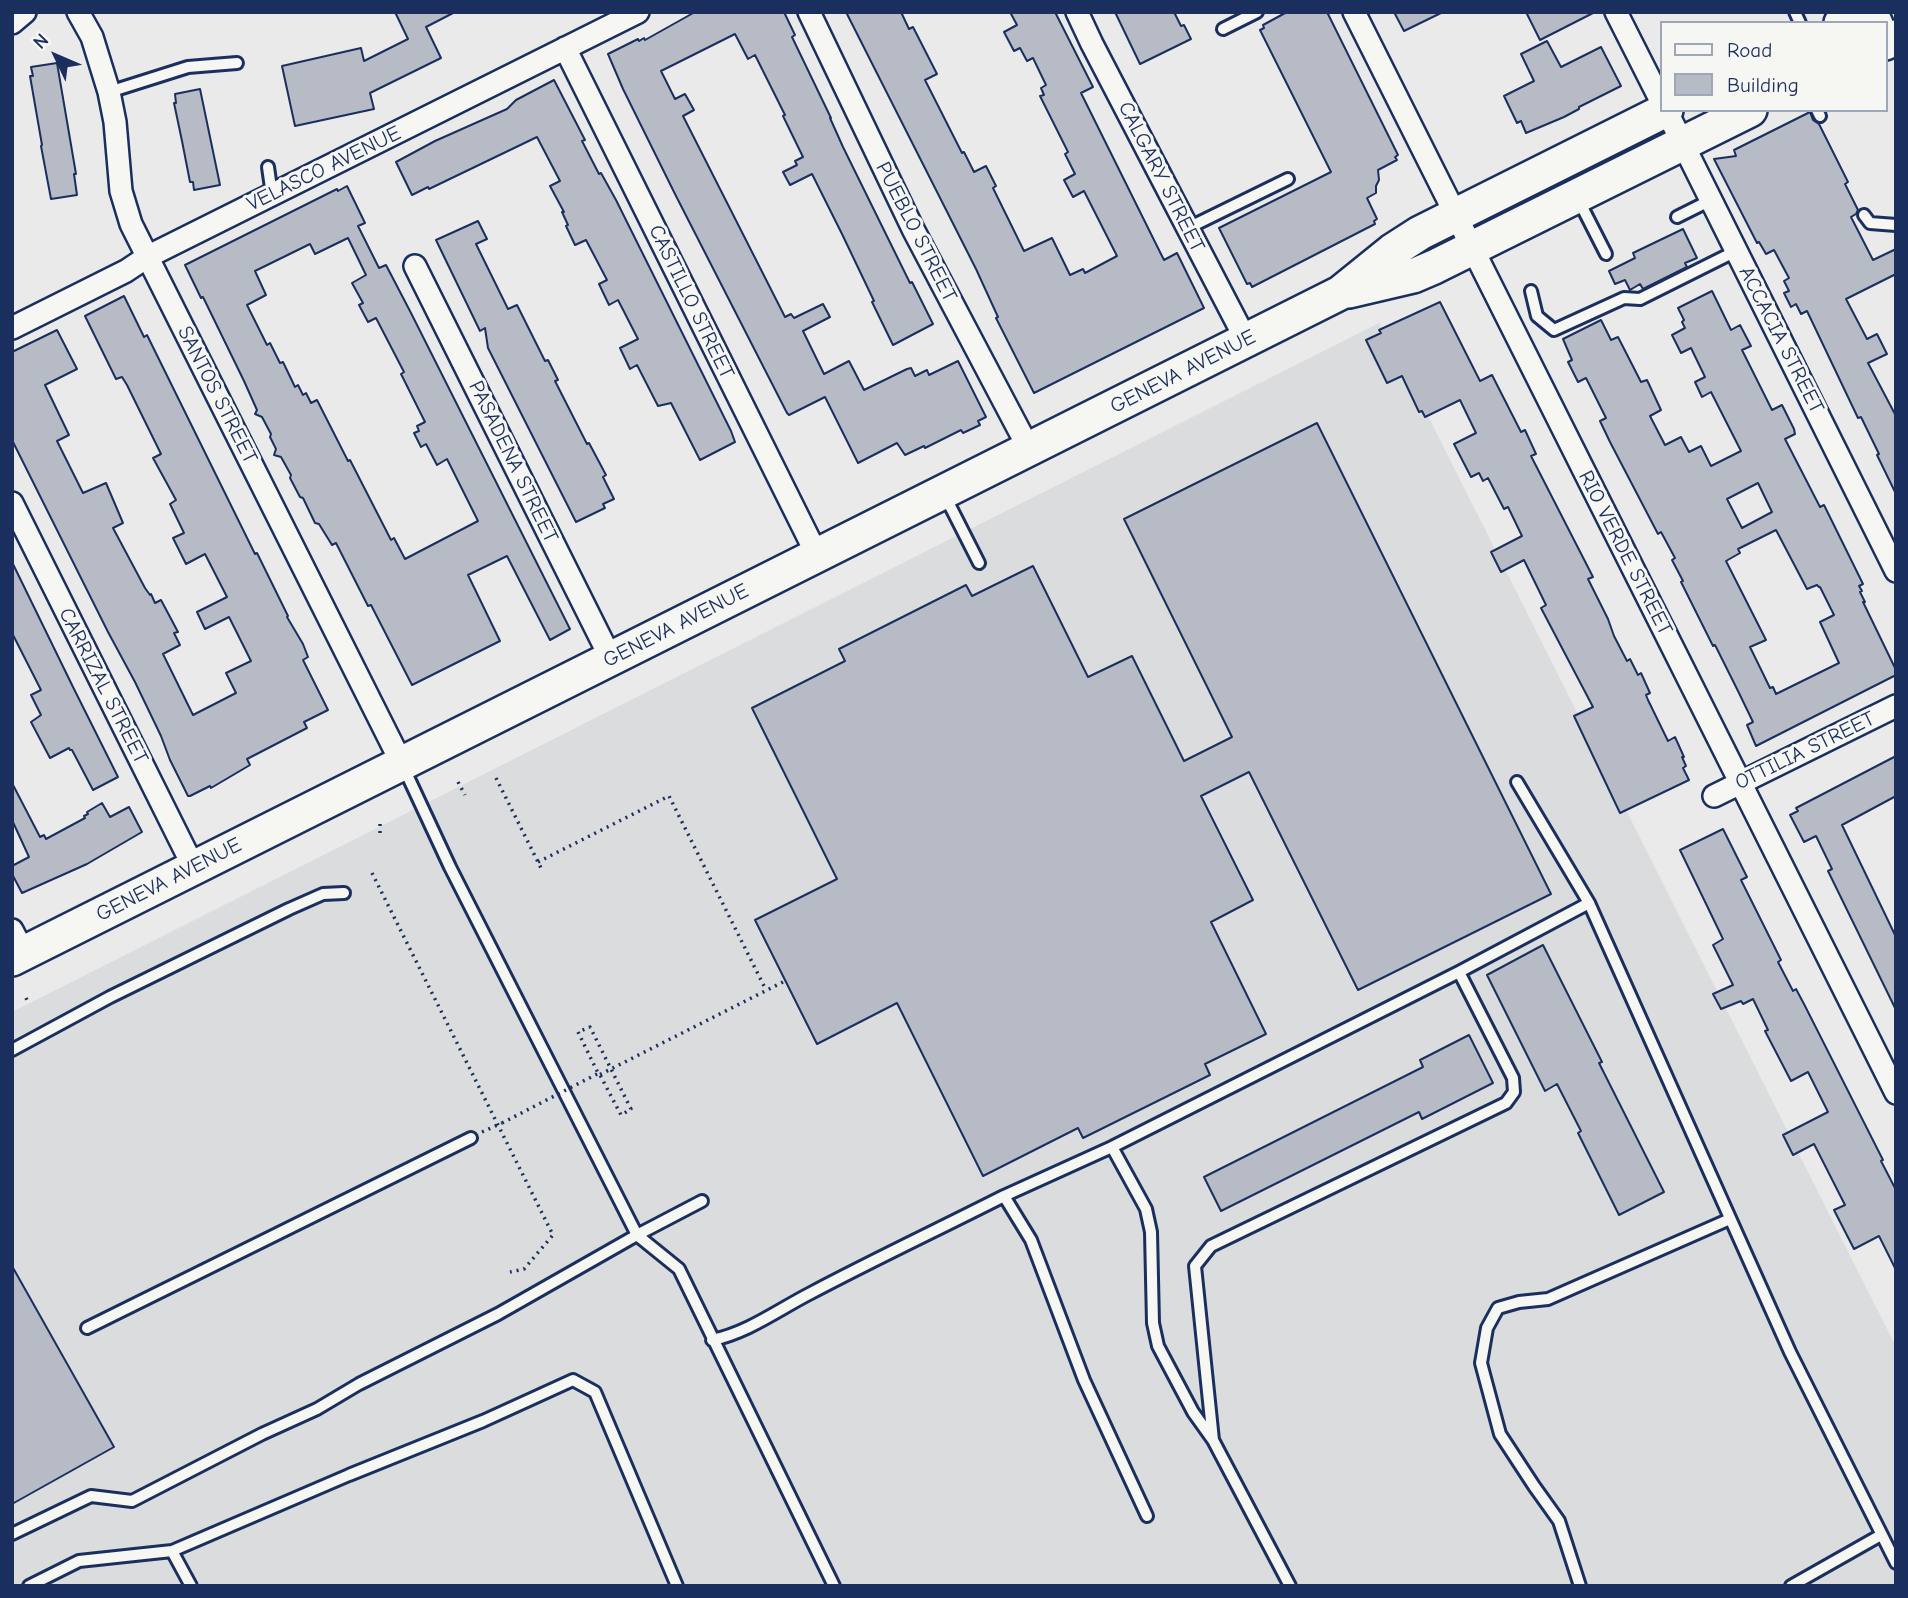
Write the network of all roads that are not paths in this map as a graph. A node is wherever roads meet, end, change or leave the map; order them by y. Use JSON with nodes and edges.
{"nodes":[{"id":1,"x":25,"y":12,"type":"edge"},
{"id":2,"x":78,"y":12,"type":"edge"},
{"id":3,"x":638,"y":12,"type":"edge"},
{"id":4,"x":809,"y":12,"type":"edge"},
{"id":5,"x":1077,"y":12,"type":"edge"},
{"id":6,"x":1257,"y":12,"type":"edge"},
{"id":7,"x":1354,"y":12,"type":"edge"},
{"id":8,"x":1616,"y":12,"type":"edge"},
{"id":9,"x":1862,"y":12,"type":"edge"},
{"id":10,"x":1845,"y":21,"type":"edge"},
{"id":11,"x":12,"y":23,"type":"edge"},
{"id":12,"x":1223,"y":29,"type":"dead end"},
{"id":13,"x":565,"y":48,"type":"junction"},
{"id":14,"x":237,"y":63,"type":"dead end"},
{"id":15,"x":109,"y":92,"type":"junction"},
{"id":16,"x":1660,"y":99,"type":"edge"},
{"id":17,"x":1662,"y":112,"type":"edge"},
{"id":18,"x":1667,"y":112,"type":"edge"},
{"id":19,"x":1746,"y":112,"type":"edge"},
{"id":20,"x":1683,"y":144,"type":"junction"},
{"id":21,"x":268,"y":167,"type":"dead end"},
{"id":22,"x":1288,"y":179,"type":"dead end"},
{"id":23,"x":272,"y":195,"type":"junction"},
{"id":24,"x":1577,"y":197,"type":"junction"},
{"id":25,"x":1711,"y":200,"type":"junction"},
{"id":26,"x":1456,"y":215,"type":"junction"},
{"id":27,"x":1864,"y":215,"type":"dead end"},
{"id":28,"x":1677,"y":217,"type":"dead end"},
{"id":29,"x":1896,"y":225,"type":"edge"},
{"id":30,"x":1188,"y":228,"type":"junction"},
{"id":31,"x":1473,"y":248,"type":"junction"},
{"id":32,"x":1736,"y":251,"type":"junction"},
{"id":33,"x":1606,"y":254,"type":"dead end"},
{"id":34,"x":147,"y":257,"type":"junction"},
{"id":35,"x":415,"y":266,"type":"dead end"},
{"id":36,"x":1531,"y":291,"type":"dead end"},
{"id":37,"x":1340,"y":293,"type":"junction"},
{"id":38,"x":12,"y":328,"type":"edge"},
{"id":39,"x":1246,"y":340,"type":"junction"},
{"id":40,"x":1029,"y":449,"type":"junction"},
{"id":41,"x":943,"y":492,"type":"junction"},
{"id":42,"x":12,"y":503,"type":"edge"},
{"id":43,"x":817,"y":555,"type":"junction"},
{"id":44,"x":979,"y":563,"type":"dead end"},
{"id":45,"x":1896,"y":571,"type":"edge"},
{"id":46,"x":611,"y":659,"type":"junction"},
{"id":47,"x":1896,"y":706,"type":"edge"},
{"id":48,"x":402,"y":764,"type":"junction"},
{"id":49,"x":1517,"y":782,"type":"dead end"},
{"id":50,"x":1740,"y":783,"type":"junction"},
{"id":51,"x":1714,"y":796,"type":"dead end"},
{"id":52,"x":194,"y":868,"type":"junction"},
{"id":53,"x":344,"y":893,"type":"dead end"},
{"id":54,"x":1589,"y":903,"type":"junction"},
{"id":55,"x":16,"y":947,"type":"edge"},
{"id":56,"x":1459,"y":972,"type":"junction"},
{"id":57,"x":12,"y":1050,"type":"edge"},
{"id":58,"x":1896,"y":1093,"type":"edge"},
{"id":59,"x":471,"y":1138,"type":"road end"},
{"id":60,"x":1112,"y":1147,"type":"junction"},
{"id":61,"x":1004,"y":1196,"type":"junction"},
{"id":62,"x":702,"y":1201,"type":"dead end"},
{"id":63,"x":1730,"y":1219,"type":"junction"},
{"id":64,"x":637,"y":1235,"type":"junction"},
{"id":65,"x":87,"y":1328,"type":"dead end"},
{"id":66,"x":712,"y":1340,"type":"junction"},
{"id":67,"x":1213,"y":1440,"type":"junction"},
{"id":68,"x":1147,"y":1516,"type":"dead end"},
{"id":69,"x":12,"y":1534,"type":"edge"},
{"id":70,"x":1881,"y":1535,"type":"junction"},
{"id":71,"x":172,"y":1551,"type":"junction"},
{"id":72,"x":1896,"y":1563,"type":"edge"},
{"id":73,"x":29,"y":1586,"type":"edge"},
{"id":74,"x":191,"y":1586,"type":"edge"},
{"id":75,"x":677,"y":1586,"type":"edge"},
{"id":76,"x":834,"y":1586,"type":"edge"},
{"id":77,"x":1290,"y":1586,"type":"edge"},
{"id":78,"x":1580,"y":1586,"type":"edge"},
{"id":79,"x":1791,"y":1586,"type":"edge"}],
"edges":[{"from":1,"to":11,"type":"street"},
{"from":2,"to":15,"type":"street","name":"SANTOS STREET"},
{"from":3,"to":13,"type":"street","name":"VELASCO AVENUE"},
{"from":4,"to":40,"type":"street","name":"PUEBLO STREET"},
{"from":5,"to":30,"type":"street","name":"CALGARY STREET"},
{"from":6,"to":12,"type":"lane"},
{"from":7,"to":26,"type":"street","name":"RIO VERDE STREET"},
{"from":8,"to":16,"type":"street"},
{"from":9,"to":10,"type":"main road"},
{"from":13,"to":23,"type":"street","name":"VELASCO AVENUE"},
{"from":13,"to":43,"type":"street","name":"CASTILLO STREET"},
{"from":14,"to":15,"type":"lane"},
{"from":15,"to":34,"type":"street","name":"SANTOS STREET"},
{"from":17,"to":26,"type":"main road","name":"GENEVA AVENUE"},
{"from":18,"to":20,"type":"street","name":"ACCACIA STREET"},
{"from":19,"to":20,"type":"main road","name":"GENEVA AVENUE"},
{"from":20,"to":24,"type":"main road","name":"GENEVA AVENUE"},
{"from":20,"to":25,"type":"street","name":"ACCACIA STREET"},
{"from":21,"to":23,"type":"lane"},
{"from":22,"to":30,"type":"lane"},
{"from":23,"to":34,"type":"street","name":"VELASCO AVENUE"},
{"from":24,"to":31,"type":"main road","name":"GENEVA AVENUE"},
{"from":24,"to":33,"type":"lane"},
{"from":25,"to":28,"type":"lane"},
{"from":25,"to":32,"type":"street","name":"ACCACIA STREET"},
{"from":26,"to":31,"type":"street","name":"RIO VERDE STREET"},
{"from":26,"to":37,"type":"main road","name":"GENEVA AVENUE"},
{"from":27,"to":29,"type":"lane"},
{"from":30,"to":39,"type":"street","name":"CALGARY STREET"},
{"from":31,"to":37,"type":"main road","name":"GENEVA AVENUE"},
{"from":31,"to":50,"type":"street","name":"RIO VERDE STREET"},
{"from":32,"to":36,"type":"lane"},
{"from":32,"to":45,"type":"street","name":"ACCACIA STREET"},
{"from":34,"to":38,"type":"street","name":"VELASCO AVENUE"},
{"from":34,"to":48,"type":"street","name":"SANTOS STREET"},
{"from":35,"to":46,"type":"street","name":"PASADENA STREET"},
{"from":37,"to":39,"type":"main road","name":"GENEVA AVENUE"},
{"from":39,"to":40,"type":"main road","name":"GENEVA AVENUE"},
{"from":40,"to":41,"type":"main road","name":"GENEVA AVENUE"},
{"from":41,"to":43,"type":"main road","name":"GENEVA AVENUE"},
{"from":41,"to":44,"type":"lane"},
{"from":42,"to":52,"type":"street","name":"CARRIZAL STREET"},
{"from":43,"to":46,"type":"main road","name":"GENEVA AVENUE"},
{"from":46,"to":48,"type":"main road","name":"GENEVA AVENUE"},
{"from":47,"to":50,"type":"street","name":"OTTILIA STREET"},
{"from":48,"to":52,"type":"main road","name":"GENEVA AVENUE"},
{"from":48,"to":64,"type":"lane"},
{"from":49,"to":54,"type":"lane"},
{"from":50,"to":51,"type":"street","name":"OTTILIA STREET"},
{"from":50,"to":58,"type":"street","name":"RIO VERDE STREET"},
{"from":52,"to":55,"type":"main road","name":"GENEVA AVENUE"},
{"from":53,"to":57,"type":"lane"},
{"from":54,"to":56,"type":"lane"},
{"from":54,"to":63,"type":"lane"},
{"from":56,"to":60,"type":"lane"},
{"from":56,"to":67,"type":"lane"},
{"from":59,"to":65,"type":"lane"},
{"from":60,"to":61,"type":"lane"},
{"from":60,"to":67,"type":"lane"},
{"from":61,"to":66,"type":"lane"},
{"from":61,"to":68,"type":"lane"},
{"from":62,"to":64,"type":"lane"},
{"from":63,"to":70,"type":"lane"},
{"from":63,"to":78,"type":"lane"},
{"from":64,"to":66,"type":"lane"},
{"from":64,"to":69,"type":"lane"},
{"from":66,"to":76,"type":"lane"},
{"from":67,"to":77,"type":"lane"},
{"from":70,"to":72,"type":"lane"},
{"from":70,"to":79,"type":"lane"},
{"from":71,"to":73,"type":"lane"},
{"from":71,"to":74,"type":"lane"},
{"from":71,"to":75,"type":"lane"}]}
